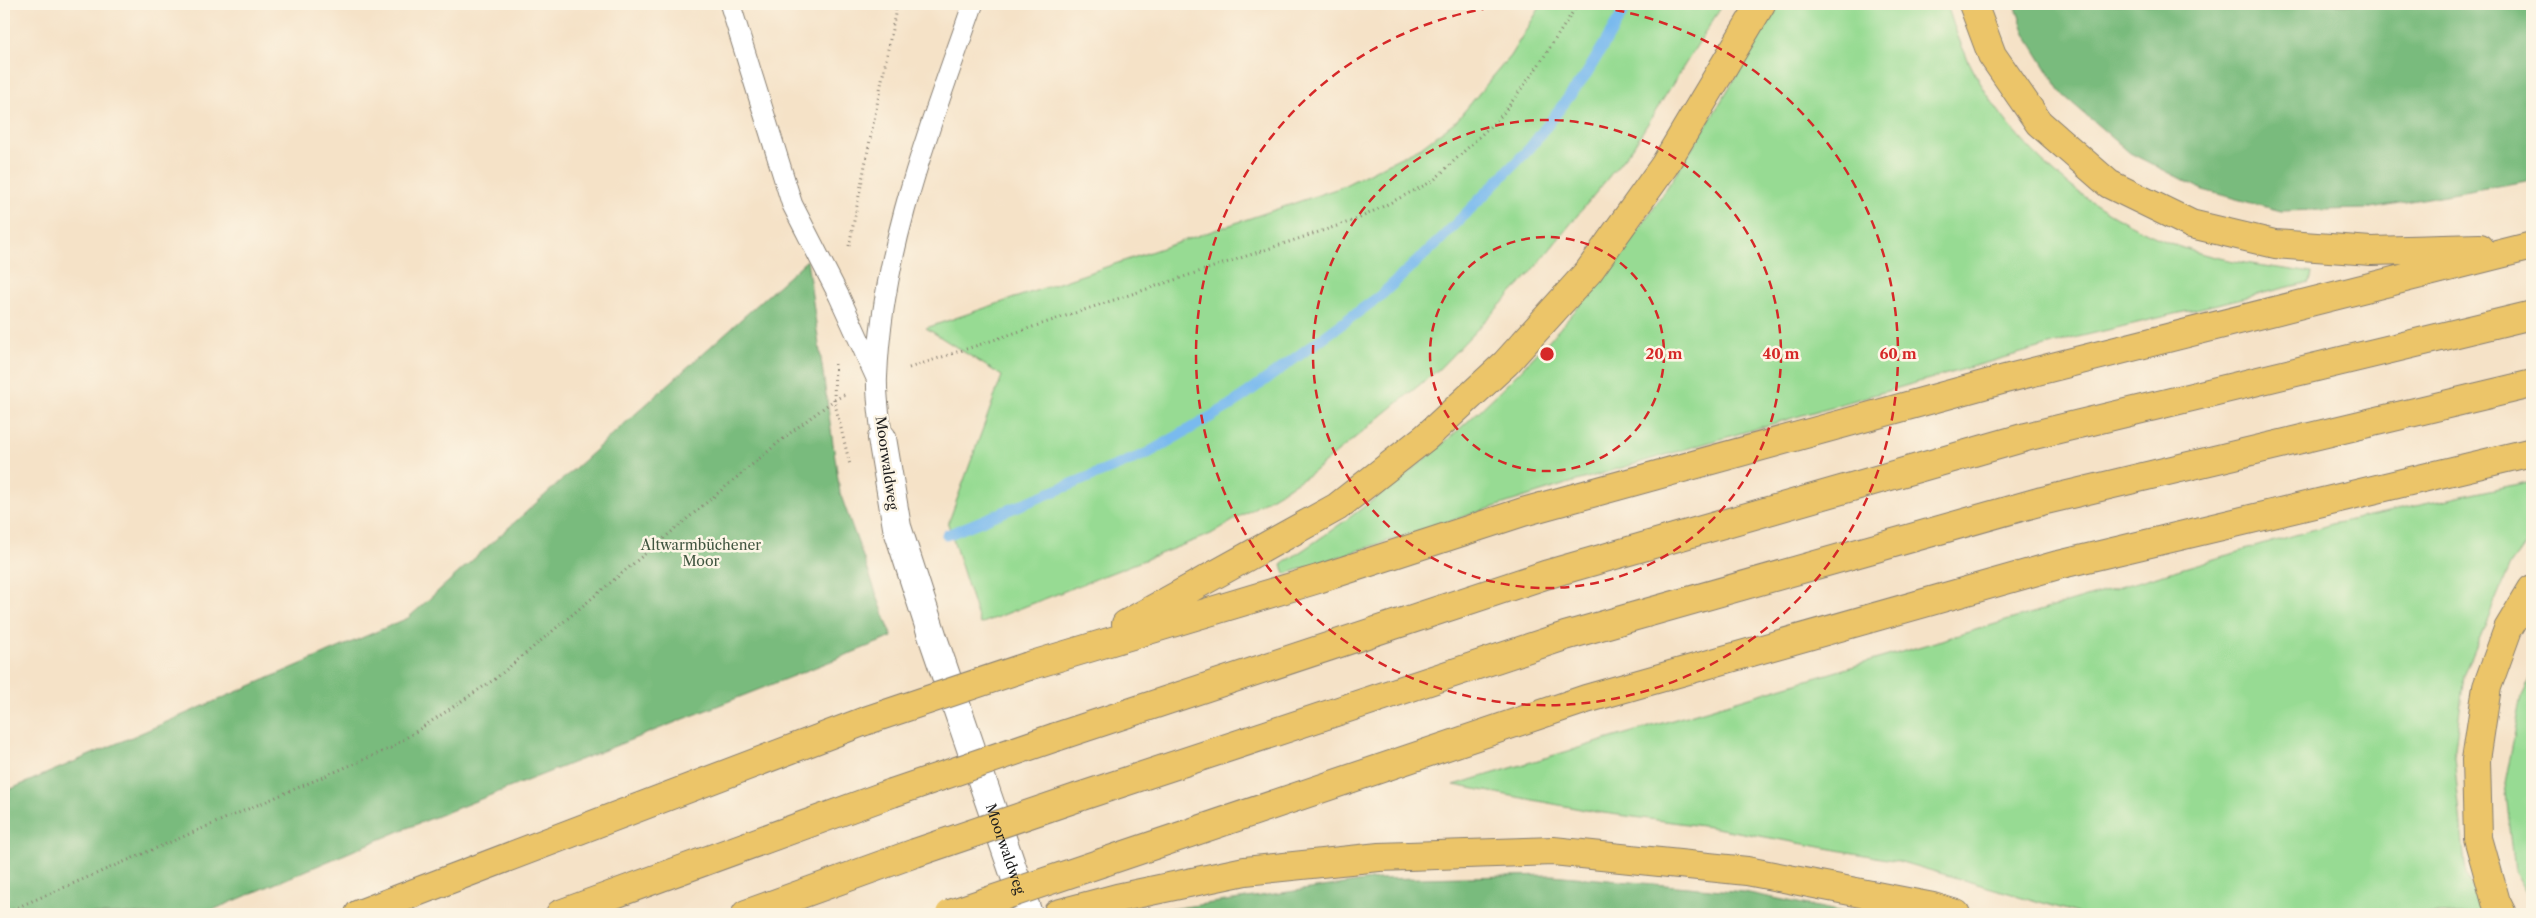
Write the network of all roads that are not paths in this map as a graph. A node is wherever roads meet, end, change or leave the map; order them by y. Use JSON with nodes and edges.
{"nodes":[{"id":1,"x":730,"y":4,"type":"edge"},
{"id":2,"x":973,"y":4,"type":"edge"},
{"id":3,"x":1761,"y":4,"type":"edge"},
{"id":4,"x":1973,"y":4,"type":"edge"},
{"id":5,"x":2532,"y":246,"type":"edge"},
{"id":6,"x":2532,"y":315,"type":"edge"},
{"id":7,"x":877,"y":379,"type":"junction"},
{"id":8,"x":2532,"y":384,"type":"edge"},
{"id":9,"x":882,"y":438,"type":"joint"},
{"id":10,"x":2532,"y":452,"type":"edge"},
{"id":11,"x":2532,"y":589,"type":"edge"},
{"id":12,"x":1074,"y":652,"type":"junction"},
{"id":13,"x":359,"y":914,"type":"edge"},
{"id":14,"x":560,"y":914,"type":"edge"},
{"id":15,"x":746,"y":914,"type":"edge"},
{"id":16,"x":950,"y":914,"type":"edge"},
{"id":17,"x":1028,"y":914,"type":"edge"},
{"id":18,"x":1057,"y":914,"type":"edge"},
{"id":19,"x":1956,"y":914,"type":"edge"},
{"id":20,"x":2502,"y":914,"type":"edge"}],
"edges":[{"from":1,"to":7,"type":"lane"},
{"from":2,"to":7,"type":"lane","name":"Moorwaldweg"},
{"from":3,"to":12,"type":"highway"},
{"from":4,"to":5,"type":"highway"},
{"from":5,"to":12,"type":"highway"},
{"from":6,"to":14,"type":"highway","bridge":true},
{"from":7,"to":9,"type":"lane","name":"Moorwaldweg"},
{"from":8,"to":15,"type":"highway","bridge":true},
{"from":9,"to":17,"type":"street","name":"Moorwaldweg"},
{"from":10,"to":16,"type":"highway","bridge":true},
{"from":11,"to":20,"type":"highway"},
{"from":12,"to":13,"type":"highway","bridge":true},
{"from":18,"to":19,"type":"highway"}]}
